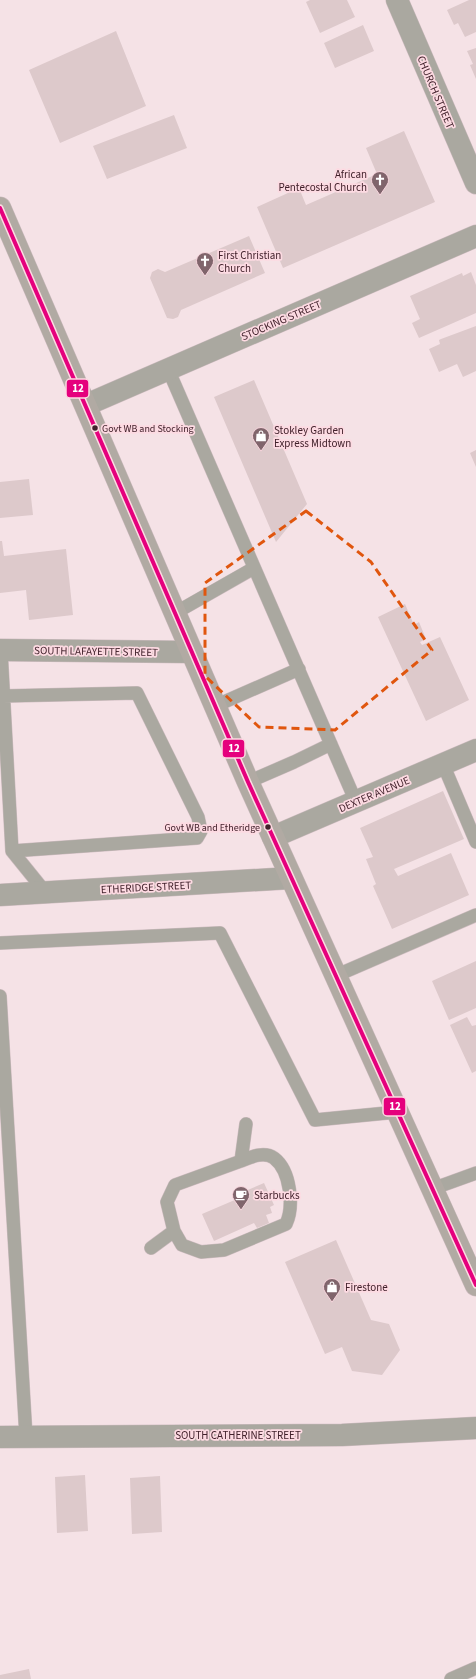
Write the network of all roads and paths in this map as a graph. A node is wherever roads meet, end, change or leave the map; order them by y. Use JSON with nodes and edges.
{"nodes":[{"id":1,"x":397,"y":0,"type":"edge"},
{"id":2,"x":476,"y":184,"type":"edge"},
{"id":3,"x":0,"y":208,"type":"edge"},
{"id":4,"x":476,"y":236,"type":"edge"},
{"id":5,"x":168,"y":369,"type":"junction"},
{"id":6,"x":86,"y":405,"type":"junction"},
{"id":7,"x":254,"y":568,"type":"junction"},
{"id":8,"x":175,"y":613,"type":"junction"},
{"id":9,"x":1,"y":650,"type":"edge"},
{"id":10,"x":192,"y":652,"type":"junction"},
{"id":11,"x":299,"y":669,"type":"junction"},
{"id":12,"x":3,"y":696,"type":"junction"},
{"id":13,"x":215,"y":706,"type":"junction"},
{"id":14,"x":331,"y":744,"type":"junction"},
{"id":15,"x":476,"y":750,"type":"edge"},
{"id":16,"x":443,"y":764,"type":"junction"},
{"id":17,"x":248,"y":782,"type":"junction"},
{"id":18,"x":356,"y":802,"type":"junction"},
{"id":19,"x":272,"y":837,"type":"junction"},
{"id":20,"x":476,"y":842,"type":"edge"},
{"id":21,"x":12,"y":851,"type":"junction"},
{"id":22,"x":291,"y":878,"type":"junction"},
{"id":23,"x":46,"y":893,"type":"junction"},
{"id":24,"x":0,"y":895,"type":"edge"},
{"id":25,"x":476,"y":915,"type":"edge"},
{"id":26,"x":0,"y":944,"type":"edge"},
{"id":27,"x":335,"y":976,"type":"junction"},
{"id":28,"x":0,"y":996,"type":"edge"},
{"id":29,"x":397,"y":1112,"type":"junction"},
{"id":30,"x":246,"y":1124,"type":"dead end"},
{"id":31,"x":241,"y":1161,"type":"junction"},
{"id":32,"x":476,"y":1173,"type":"edge"},
{"id":33,"x":432,"y":1189,"type":"junction"},
{"id":34,"x":174,"y":1231,"type":"junction"},
{"id":35,"x":151,"y":1248,"type":"dead end"},
{"id":36,"x":476,"y":1285,"type":"edge"},
{"id":37,"x":476,"y":1428,"type":"edge"},
{"id":38,"x":0,"y":1437,"type":"edge"},
{"id":39,"x":26,"y":1437,"type":"junction"},
{"id":40,"x":476,"y":1668,"type":"edge"},
{"id":41,"x":451,"y":1679,"type":"edge"}],
"edges":[{"from":1,"to":2,"type":"street","name":"CHURCH STREET"},
{"from":3,"to":6,"type":"main road"},
{"from":4,"to":5,"type":"street","name":"STOCKING STREET"},
{"from":5,"to":6,"type":"street","name":"STOCKING STREET"},
{"from":5,"to":7,"type":"lane"},
{"from":6,"to":8,"type":"main road"},
{"from":7,"to":8,"type":"lane"},
{"from":7,"to":11,"type":"lane"},
{"from":8,"to":10,"type":"main road"},
{"from":9,"to":10,"type":"street","name":"SOUTH LAFAYETTE STREET"},
{"from":9,"to":12,"type":"lane"},
{"from":10,"to":13,"type":"main road"},
{"from":11,"to":13,"type":"lane"},
{"from":11,"to":14,"type":"lane"},
{"from":12,"to":21,"type":"lane"},
{"from":12,"to":21,"type":"lane"},
{"from":13,"to":17,"type":"main road"},
{"from":14,"to":17,"type":"lane"},
{"from":14,"to":18,"type":"lane"},
{"from":15,"to":16,"type":"street","name":"DEXTER AVENUE"},
{"from":16,"to":18,"type":"street","name":"DEXTER AVENUE"},
{"from":16,"to":20,"type":"lane"},
{"from":17,"to":19,"type":"main road"},
{"from":18,"to":19,"type":"street","name":"DEXTER AVENUE"},
{"from":19,"to":22,"type":"main road"},
{"from":21,"to":23,"type":"lane"},
{"from":22,"to":23,"type":"street","name":"ETHERIDGE STREET"},
{"from":22,"to":27,"type":"main road"},
{"from":23,"to":24,"type":"street","name":"ETHERIDGE STREET"},
{"from":25,"to":27,"type":"lane"},
{"from":26,"to":29,"type":"lane"},
{"from":27,"to":29,"type":"main road"},
{"from":28,"to":39,"type":"lane"},
{"from":29,"to":33,"type":"main road"},
{"from":30,"to":31,"type":"lane"},
{"from":31,"to":34,"type":"lane"},
{"from":31,"to":34,"type":"lane"},
{"from":32,"to":33,"type":"lane"},
{"from":33,"to":36,"type":"main road"},
{"from":34,"to":35,"type":"lane"},
{"from":37,"to":39,"type":"street","name":"SOUTH CATHERINE STREET"},
{"from":38,"to":39,"type":"street","name":"SOUTH CATHERINE STREET"},
{"from":40,"to":41,"type":"lane"}]}
